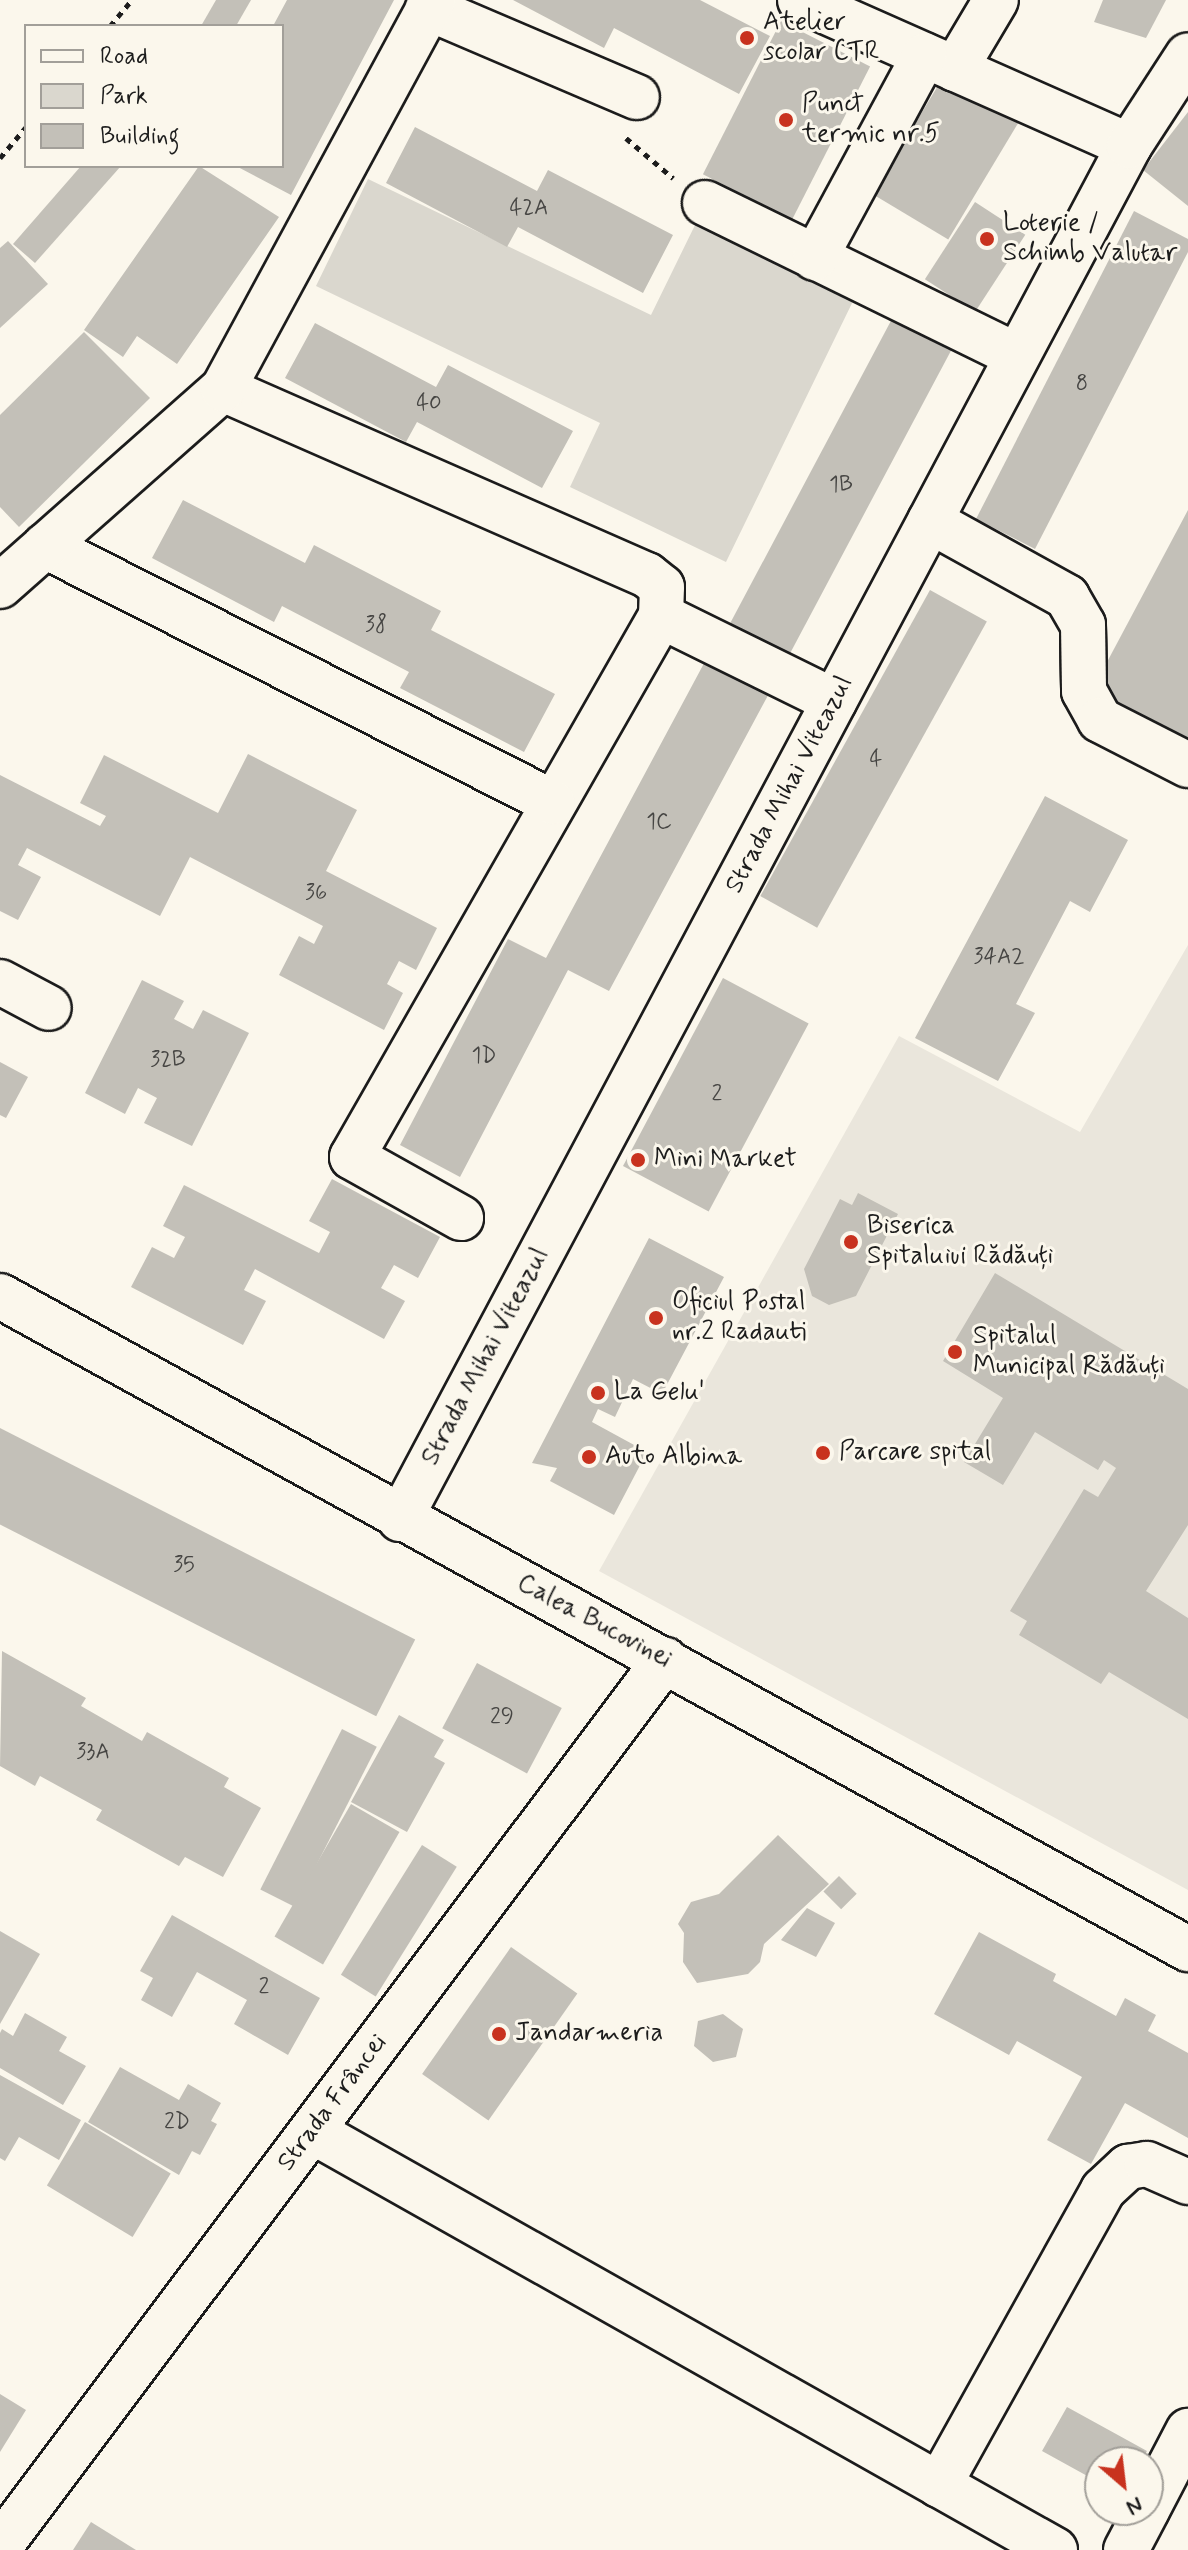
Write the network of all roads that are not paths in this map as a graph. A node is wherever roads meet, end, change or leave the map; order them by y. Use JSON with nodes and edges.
{"nodes":[{"id":1,"x":800,"y":0,"type":"edge"},
{"id":2,"x":996,"y":0,"type":"edge"},
{"id":3,"x":431,"y":4,"type":"edge"},
{"id":4,"x":1187,"y":59,"type":"edge"},
{"id":5,"x":940,"y":62,"type":"junction"},
{"id":6,"x":637,"y":97,"type":"road end"},
{"id":7,"x":1129,"y":146,"type":"junction"},
{"id":8,"x":705,"y":203,"type":"road end"},
{"id":9,"x":815,"y":258,"type":"junction"},
{"id":10,"x":1017,"y":356,"type":"junction"},
{"id":11,"x":223,"y":389,"type":"junction"},
{"id":12,"x":930,"y":521,"type":"junction"},
{"id":13,"x":45,"y":546,"type":"junction"},
{"id":14,"x":0,"y":586,"type":"edge"},
{"id":15,"x":661,"y":616,"type":"junction"},
{"id":16,"x":834,"y":701,"type":"junction"},
{"id":17,"x":1188,"y":765,"type":"edge"},
{"id":18,"x":552,"y":802,"type":"junction"},
{"id":19,"x":0,"y":982,"type":"edge"},
{"id":20,"x":49,"y":1008,"type":"dead end"},
{"id":21,"x":461,"y":1218,"type":"dead end"},
{"id":22,"x":0,"y":1296,"type":"edge"},
{"id":23,"x":400,"y":1519,"type":"junction"},
{"id":24,"x":665,"y":1660,"type":"junction"},
{"id":25,"x":1188,"y":1949,"type":"edge"},
{"id":26,"x":312,"y":2131,"type":"junction"},
{"id":27,"x":1188,"y":2182,"type":"edge"},
{"id":28,"x":1188,"y":2431,"type":"edge"},
{"id":29,"x":1164,"y":2478,"type":"edge"},
{"id":30,"x":939,"y":2485,"type":"junction"},
{"id":31,"x":1139,"y":2526,"type":"edge"},
{"id":32,"x":0,"y":2546,"type":"edge"},
{"id":33,"x":1055,"y":2550,"type":"edge"},
{"id":34,"x":1126,"y":2550,"type":"edge"}],
"edges":[{"from":1,"to":5,"type":"street"},
{"from":2,"to":5,"type":"street"},
{"from":3,"to":6,"type":"street"},
{"from":3,"to":11,"type":"street"},
{"from":4,"to":7,"type":"street","name":"Strada Mihai Viteazul"},
{"from":5,"to":7,"type":"street"},
{"from":5,"to":9,"type":"street"},
{"from":7,"to":10,"type":"street","name":"Strada Mihai Viteazul"},
{"from":8,"to":9,"type":"street"},
{"from":9,"to":10,"type":"street"},
{"from":10,"to":12,"type":"street","name":"Strada Mihai Viteazul"},
{"from":11,"to":13,"type":"street"},
{"from":11,"to":15,"type":"street"},
{"from":12,"to":16,"type":"street","name":"Strada Mihai Viteazul"},
{"from":12,"to":17,"type":"street"},
{"from":13,"to":14,"type":"street"},
{"from":13,"to":18,"type":"street"},
{"from":15,"to":16,"type":"street"},
{"from":15,"to":18,"type":"street"},
{"from":16,"to":23,"type":"street","name":"Strada Mihai Viteazul"},
{"from":18,"to":21,"type":"street"},
{"from":19,"to":20,"type":"street"},
{"from":22,"to":23,"type":"street","name":"Calea Bucovinei"},
{"from":23,"to":24,"type":"street","name":"Calea Bucovinei"},
{"from":24,"to":25,"type":"street","name":"Calea Bucovinei"},
{"from":24,"to":26,"type":"street","name":"Strada Frâncei"},
{"from":26,"to":30,"type":"street"},
{"from":26,"to":32,"type":"street","name":"Strada Frâncei"},
{"from":27,"to":30,"type":"street"},
{"from":28,"to":29,"type":"street"},
{"from":30,"to":33,"type":"street"},
{"from":31,"to":34,"type":"street"}]}
